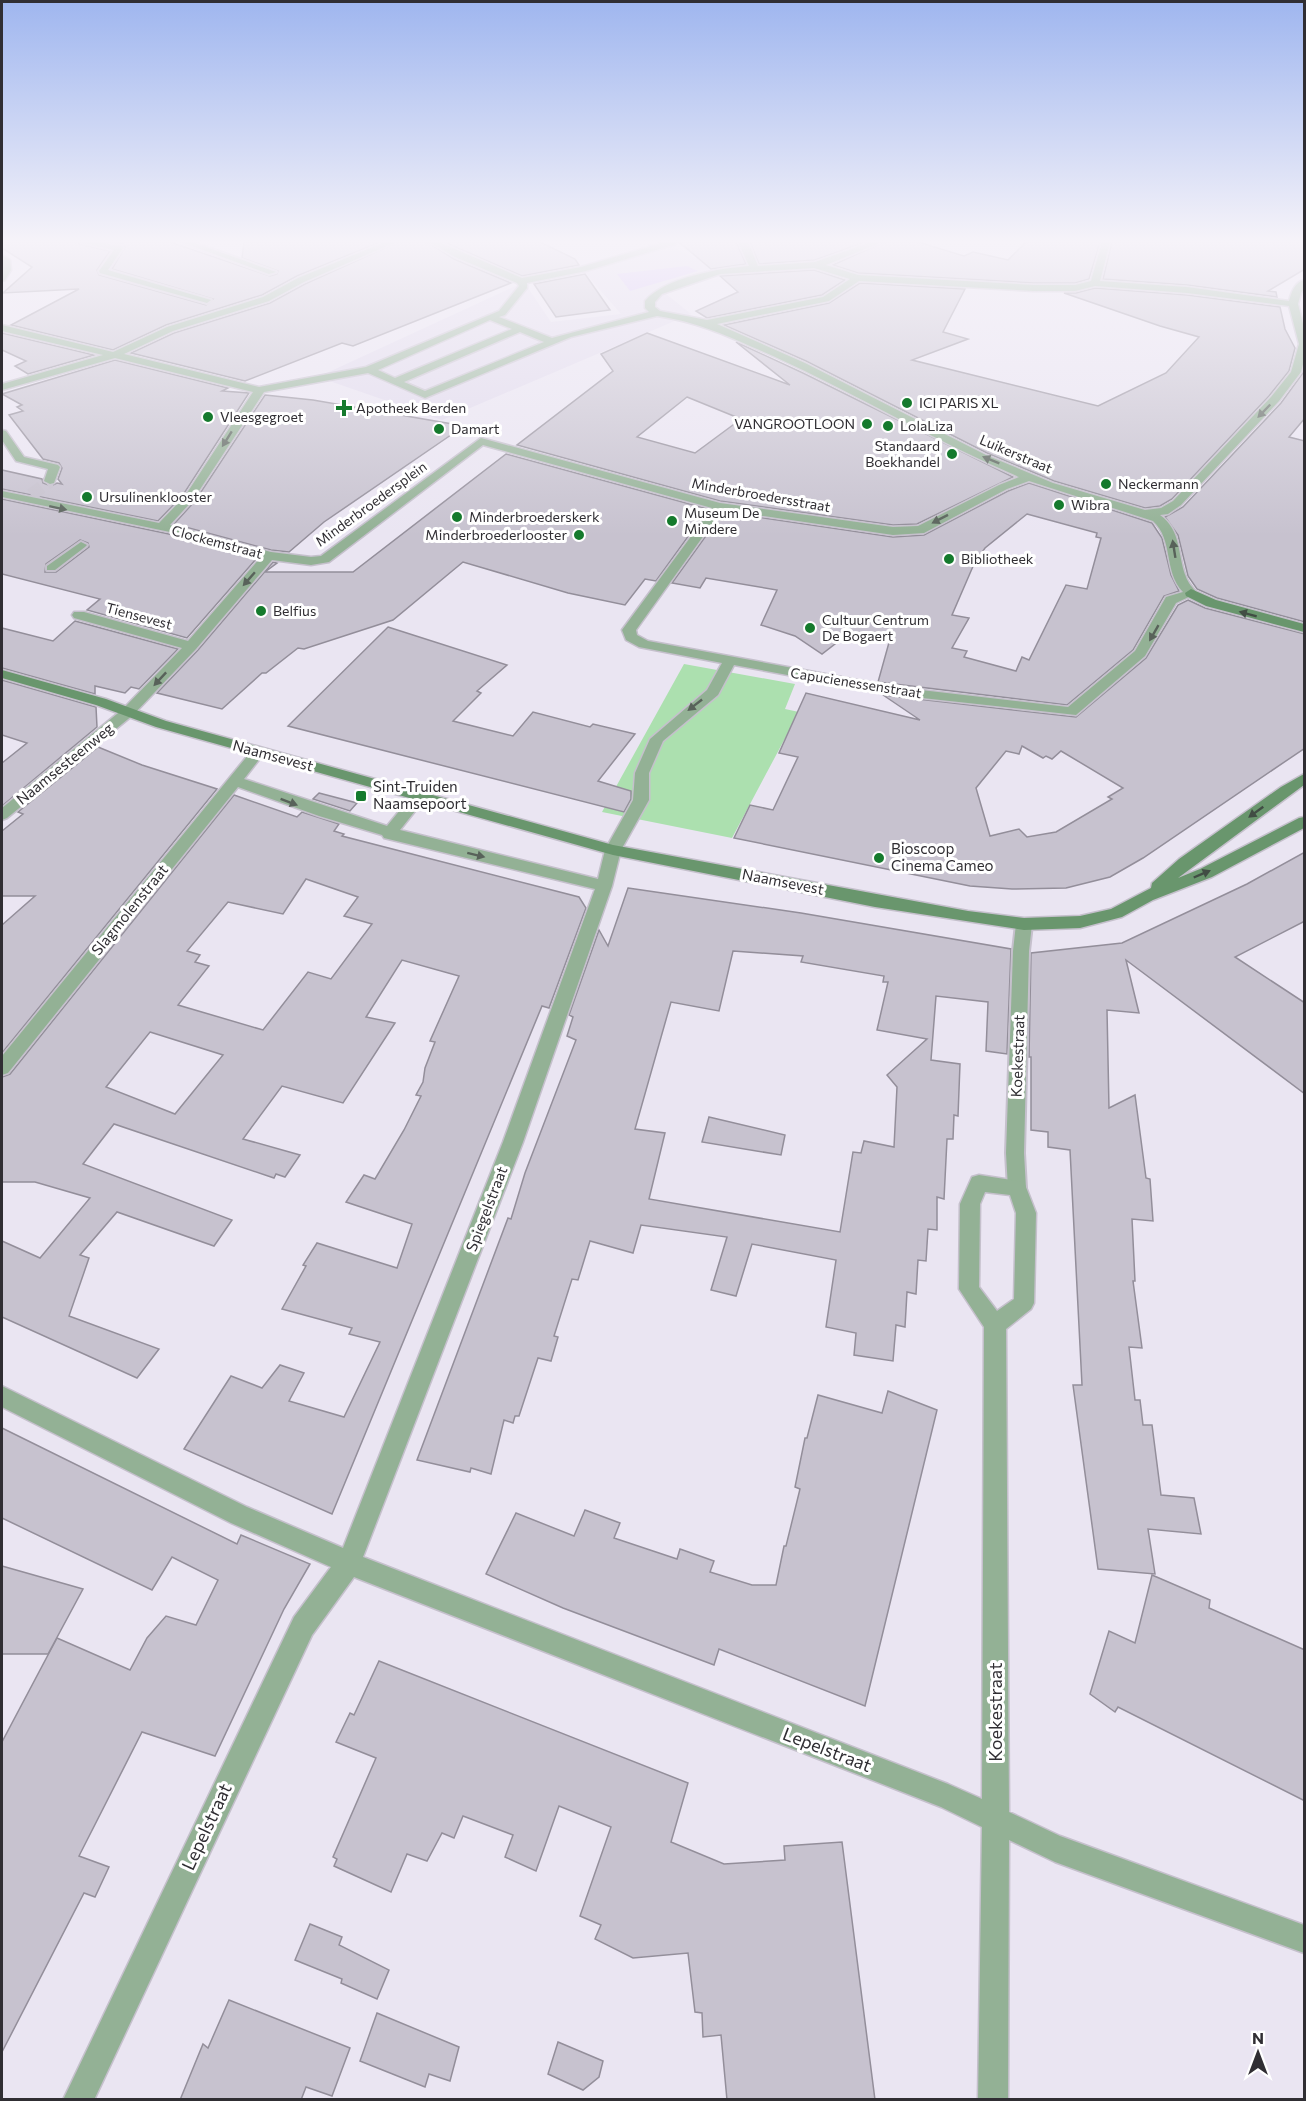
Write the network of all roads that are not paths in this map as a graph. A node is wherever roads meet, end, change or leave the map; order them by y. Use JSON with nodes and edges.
{"nodes":[{"id":1,"x":49,"y":340,"type":"edge"},
{"id":2,"x":146,"y":340,"type":"edge"},
{"id":3,"x":436,"y":340,"type":"edge"},
{"id":4,"x":494,"y":340,"type":"edge"},
{"id":5,"x":555,"y":340,"type":"edge"},
{"id":6,"x":745,"y":340,"type":"edge"},
{"id":7,"x":1304,"y":340,"type":"edge"},
{"id":8,"x":551,"y":341,"type":"joint"},
{"id":9,"x":112,"y":356,"type":"junction"},
{"id":10,"x":369,"y":369,"type":"junction"},
{"id":11,"x":397,"y":381,"type":"junction"},
{"id":12,"x":2,"y":387,"type":"edge"},
{"id":13,"x":259,"y":390,"type":"junction"},
{"id":14,"x":2,"y":433,"type":"edge"},
{"id":15,"x":481,"y":441,"type":"joint"},
{"id":16,"x":1031,"y":476,"type":"junction"},
{"id":17,"x":50,"y":481,"type":"dead end"},
{"id":18,"x":2,"y":494,"type":"edge"},
{"id":19,"x":719,"y":506,"type":"junction"},
{"id":20,"x":1145,"y":514,"type":"junction"},
{"id":21,"x":160,"y":527,"type":"junction"},
{"id":22,"x":81,"y":545,"type":"dead end"},
{"id":23,"x":269,"y":556,"type":"junction"},
{"id":24,"x":51,"y":568,"type":"dead end"},
{"id":25,"x":1191,"y":593,"type":"junction"},
{"id":26,"x":79,"y":615,"type":"dead end"},
{"id":27,"x":1305,"y":628,"type":"edge"},
{"id":28,"x":191,"y":646,"type":"junction"},
{"id":29,"x":730,"y":660,"type":"junction"},
{"id":30,"x":2,"y":674,"type":"edge"},
{"id":31,"x":129,"y":712,"type":"junction"},
{"id":32,"x":258,"y":752,"type":"junction"},
{"id":33,"x":1305,"y":779,"type":"edge"},
{"id":34,"x":234,"y":780,"type":"junction"},
{"id":35,"x":419,"y":796,"type":"junction"},
{"id":36,"x":2,"y":815,"type":"edge"},
{"id":37,"x":1305,"y":822,"type":"edge"},
{"id":38,"x":389,"y":834,"type":"junction"},
{"id":39,"x":613,"y":850,"type":"junction"},
{"id":40,"x":604,"y":886,"type":"junction"},
{"id":41,"x":1147,"y":896,"type":"junction"},
{"id":42,"x":1024,"y":924,"type":"junction"},
{"id":43,"x":2,"y":1068,"type":"edge"},
{"id":44,"x":1017,"y":1188,"type":"junction"},
{"id":45,"x":995,"y":1325,"type":"junction"},
{"id":46,"x":2,"y":1396,"type":"edge"},
{"id":47,"x":349,"y":1563,"type":"junction"},
{"id":48,"x":996,"y":1819,"type":"junction"},
{"id":49,"x":1305,"y":1939,"type":"edge"},
{"id":50,"x":78,"y":2100,"type":"edge"},
{"id":51,"x":993,"y":2100,"type":"edge"}],
"edges":[{"from":1,"to":9,"type":"street"},
{"from":2,"to":9,"type":"street"},
{"from":3,"to":10,"type":"street"},
{"from":4,"to":11,"type":"street"},
{"from":5,"to":8,"type":"street"},
{"from":16,"to":6,"type":"street","name":"Luikerstraat","one_way":true},
{"from":7,"to":20,"type":"street","one_way":true},
{"from":8,"to":11,"type":"street"},
{"from":9,"to":12,"type":"street"},
{"from":9,"to":13,"type":"street"},
{"from":10,"to":11,"type":"street"},
{"from":10,"to":13,"type":"street"},
{"from":13,"to":21,"type":"street","name":"Clockemstraat","one_way":true},
{"from":14,"to":17,"type":"street"},
{"from":15,"to":19,"type":"street","name":"Minderbroedersstraat"},
{"from":15,"to":23,"type":"street","name":"Minderbroedersplein"},
{"from":16,"to":19,"type":"street","name":"Minderbroedersstraat","one_way":true},
{"from":16,"to":20,"type":"street","name":"Luikerstraat"},
{"from":18,"to":21,"type":"street","one_way":true},
{"from":19,"to":29,"type":"street","name":"Capucienessenstraat"},
{"from":25,"to":20,"type":"street","name":"Luikerstraat","one_way":true},
{"from":21,"to":23,"type":"street","name":"Clockemstraat"},
{"from":22,"to":24,"type":"lane"},
{"from":23,"to":28,"type":"street","name":"Clockemstraat","one_way":true},
{"from":27,"to":25,"type":"street","one_way":true},
{"from":25,"to":29,"type":"street","name":"Capucienessenstraat","one_way":true},
{"from":26,"to":28,"type":"street","name":"Tiensevest"},
{"from":28,"to":31,"type":"street","name":"Clockemstraat","one_way":true},
{"from":29,"to":39,"type":"street","name":"Spiegelstraat","one_way":true},
{"from":30,"to":31,"type":"street","name":"Naamsevest"},
{"from":31,"to":32,"type":"street","name":"Naamsevest"},
{"from":31,"to":36,"type":"street","name":"Naamsesteenweg"},
{"from":32,"to":34,"type":"street","name":"Slagmolenstraat"},
{"from":32,"to":35,"type":"street","name":"Naamsevest"},
{"from":33,"to":41,"type":"street","name":"Naamsevest","one_way":true},
{"from":34,"to":38,"type":"street","one_way":true},
{"from":34,"to":43,"type":"street","name":"Slagmolenstraat"},
{"from":35,"to":38,"type":"street"},
{"from":35,"to":39,"type":"street","name":"Naamsevest"},
{"from":41,"to":37,"type":"street","name":"Naamsevest","one_way":true},
{"from":38,"to":40,"type":"street","one_way":true},
{"from":39,"to":40,"type":"street","name":"Spiegelstraat"},
{"from":39,"to":42,"type":"street","name":"Naamsevest"},
{"from":40,"to":47,"type":"street","name":"Spiegelstraat"},
{"from":41,"to":42,"type":"street","name":"Naamsevest"},
{"from":42,"to":44,"type":"lane","name":"Koekestraat"},
{"from":44,"to":45,"type":"street","name":"Koekestraat"},
{"from":44,"to":45,"type":"street"},
{"from":45,"to":48,"type":"street","name":"Koekestraat"},
{"from":46,"to":47,"type":"street","name":"Lepelstraat"},
{"from":47,"to":48,"type":"street","name":"Lepelstraat"},
{"from":47,"to":50,"type":"street","name":"Lepelstraat"},
{"from":48,"to":49,"type":"street","name":"Lepelstraat"},
{"from":48,"to":51,"type":"street","name":"Koekestraat"}]}
